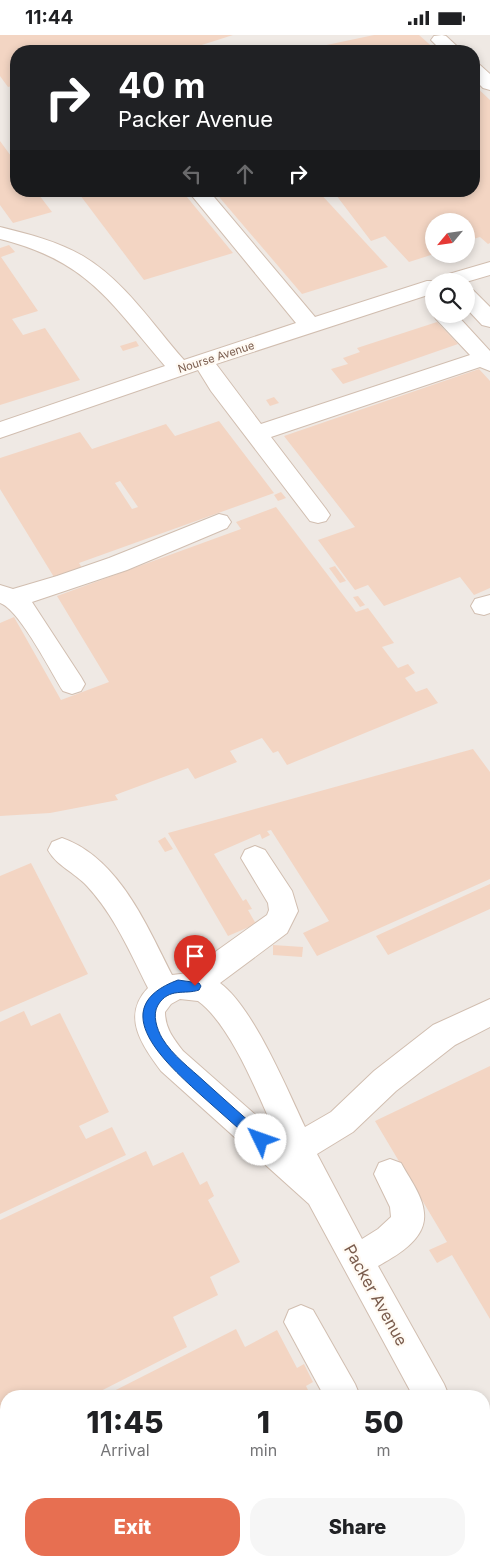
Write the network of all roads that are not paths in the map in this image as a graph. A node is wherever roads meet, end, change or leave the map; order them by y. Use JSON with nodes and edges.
{"nodes":[{"id":1,"x":480,"y":75,"type":"edge"},
{"id":2,"x":490,"y":84,"type":"edge"},
{"id":3,"x":203,"y":197,"type":"edge"},
{"id":4,"x":0,"y":233,"type":"edge"},
{"id":5,"x":490,"y":268,"type":"edge"},
{"id":6,"x":475,"y":275,"type":"edge"},
{"id":7,"x":425,"y":293,"type":"edge"},
{"id":8,"x":475,"y":307,"type":"edge"},
{"id":9,"x":488,"y":315,"type":"edge"},
{"id":10,"x":452,"y":323,"type":"edge"},
{"id":11,"x":310,"y":326,"type":"junction"},
{"id":12,"x":203,"y":361,"type":"junction"},
{"id":13,"x":487,"y":361,"type":"edge"},
{"id":14,"x":180,"y":369,"type":"junction"},
{"id":15,"x":0,"y":430,"type":"edge"},
{"id":16,"x":256,"y":434,"type":"junction"},
{"id":17,"x":318,"y":515,"type":"dead end"},
{"id":18,"x":219,"y":522,"type":"dead end"},
{"id":19,"x":7,"y":597,"type":"edge"},
{"id":20,"x":72,"y":684,"type":"dead end"},
{"id":21,"x":62,"y":850,"type":"dead end"},
{"id":22,"x":255,"y":858,"type":"dead end"},
{"id":23,"x":195,"y":986,"type":"junction"},
{"id":24,"x":165,"y":991,"type":"junction"},
{"id":25,"x":490,"y":1012,"type":"edge"},
{"id":26,"x":299,"y":1148,"type":"junction"},
{"id":27,"x":390,"y":1174,"type":"dead end"},
{"id":28,"x":320,"y":1193,"type":"junction"},
{"id":29,"x":357,"y":1260,"type":"junction"},
{"id":30,"x":301,"y":1322,"type":"dead end"},
{"id":31,"x":340,"y":1390,"type":"edge"},
{"id":32,"x":429,"y":1390,"type":"edge"}],
"edges":[{"from":1,"to":2,"type":"street"},
{"from":3,"to":11,"type":"street"},
{"from":4,"to":14,"type":"street"},
{"from":5,"to":6,"type":"street","name":"Nourse Avenue"},
{"from":7,"to":11,"type":"street","name":"Nourse Avenue"},
{"from":8,"to":9,"type":"street"},
{"from":10,"to":13,"type":"street"},
{"from":11,"to":12,"type":"street","name":"Nourse Avenue"},
{"from":12,"to":14,"type":"street","name":"Nourse Avenue"},
{"from":12,"to":16,"type":"street"},
{"from":13,"to":16,"type":"street"},
{"from":14,"to":15,"type":"street","name":"Nourse Avenue"},
{"from":16,"to":17,"type":"street"},
{"from":18,"to":19,"type":"street"},
{"from":19,"to":20,"type":"street"},
{"from":21,"to":24,"type":"street"},
{"from":22,"to":23,"type":"street"},
{"from":23,"to":24,"type":"street"},
{"from":23,"to":26,"type":"street","name":"Packer Avenue"},
{"from":24,"to":28,"type":"street","name":"Packer Avenue"},
{"from":25,"to":26,"type":"street"},
{"from":26,"to":28,"type":"street","name":"Packer Avenue"},
{"from":27,"to":29,"type":"street"},
{"from":28,"to":29,"type":"street","name":"Packer Avenue"},
{"from":29,"to":32,"type":"street","name":"Packer Avenue"},
{"from":30,"to":31,"type":"street"}]}
